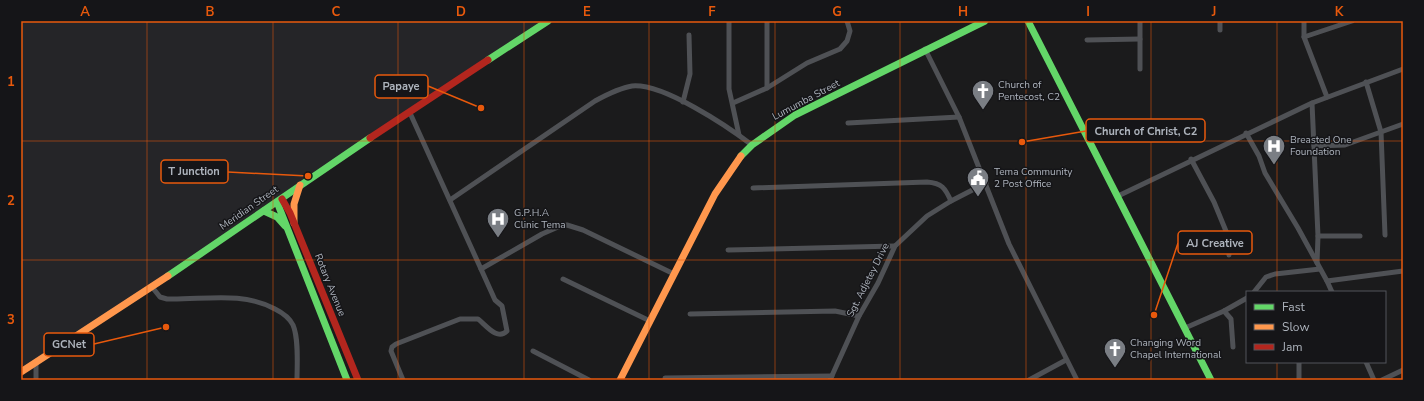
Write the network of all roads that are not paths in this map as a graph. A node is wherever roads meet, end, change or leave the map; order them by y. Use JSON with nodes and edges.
{"nodes":[{"id":1,"x":548,"y":21,"type":"edge"},
{"id":2,"x":729,"y":21,"type":"edge"},
{"id":3,"x":767,"y":21,"type":"edge"},
{"id":4,"x":846,"y":21,"type":"edge"},
{"id":5,"x":985,"y":21,"type":"edge"},
{"id":6,"x":1028,"y":21,"type":"edge"},
{"id":7,"x":1140,"y":21,"type":"edge"},
{"id":8,"x":1220,"y":21,"type":"edge"},
{"id":9,"x":1304,"y":21,"type":"edge"},
{"id":10,"x":1352,"y":21,"type":"edge"},
{"id":11,"x":1220,"y":30,"type":"dead end"},
{"id":12,"x":689,"y":35,"type":"dead end"},
{"id":13,"x":1304,"y":37,"type":"junction"},
{"id":14,"x":1140,"y":39,"type":"junction"},
{"id":15,"x":1087,"y":40,"type":"dead end"},
{"id":16,"x":926,"y":49,"type":"junction"},
{"id":17,"x":1140,"y":69,"type":"dead end"},
{"id":18,"x":1403,"y":69,"type":"edge"},
{"id":19,"x":1366,"y":82,"type":"junction"},
{"id":20,"x":767,"y":88,"type":"junction"},
{"id":21,"x":1327,"y":97,"type":"junction"},
{"id":22,"x":683,"y":102,"type":"junction"},
{"id":23,"x":733,"y":103,"type":"junction"},
{"id":24,"x":1312,"y":103,"type":"junction"},
{"id":25,"x":410,"y":112,"type":"junction"},
{"id":26,"x":959,"y":117,"type":"junction"},
{"id":27,"x":848,"y":123,"type":"dead end"},
{"id":28,"x":1403,"y":124,"type":"edge"},
{"id":29,"x":1381,"y":132,"type":"junction"},
{"id":30,"x":1246,"y":133,"type":"junction"},
{"id":31,"x":739,"y":135,"type":"junction"},
{"id":32,"x":752,"y":145,"type":"junction"},
{"id":33,"x":1314,"y":146,"type":"junction"},
{"id":34,"x":1191,"y":159,"type":"junction"},
{"id":35,"x":986,"y":183,"type":"junction"},
{"id":36,"x":301,"y":184,"type":"junction"},
{"id":37,"x":753,"y":188,"type":"dead end"},
{"id":38,"x":1118,"y":196,"type":"junction"},
{"id":39,"x":279,"y":200,"type":"junction"},
{"id":40,"x":450,"y":200,"type":"junction"},
{"id":41,"x":951,"y":201,"type":"junction"},
{"id":42,"x":264,"y":211,"type":"junction"},
{"id":43,"x":294,"y":223,"type":"junction"},
{"id":44,"x":285,"y":226,"type":"junction"},
{"id":45,"x":1318,"y":236,"type":"junction"},
{"id":46,"x":1360,"y":236,"type":"dead end"},
{"id":47,"x":1385,"y":236,"type":"dead end"},
{"id":48,"x":895,"y":246,"type":"junction"},
{"id":49,"x":728,"y":250,"type":"dead end"},
{"id":50,"x":1229,"y":255,"type":"dead end"},
{"id":51,"x":1317,"y":264,"type":"junction"},
{"id":52,"x":481,"y":269,"type":"junction"},
{"id":53,"x":1320,"y":269,"type":"junction"},
{"id":54,"x":1403,"y":271,"type":"edge"},
{"id":55,"x":674,"y":274,"type":"junction"},
{"id":56,"x":562,"y":279,"type":"dead end"},
{"id":57,"x":1327,"y":281,"type":"junction"},
{"id":58,"x":152,"y":287,"type":"junction"},
{"id":59,"x":1255,"y":291,"type":"edge"},
{"id":60,"x":1332,"y":291,"type":"edge"},
{"id":61,"x":1246,"y":299,"type":"edge"},
{"id":62,"x":1224,"y":312,"type":"junction"},
{"id":63,"x":690,"y":314,"type":"dead end"},
{"id":64,"x":860,"y":316,"type":"junction"},
{"id":65,"x":650,"y":321,"type":"junction"},
{"id":66,"x":1185,"y":328,"type":"junction"},
{"id":67,"x":1232,"y":347,"type":"dead end"},
{"id":68,"x":533,"y":351,"type":"dead end"},
{"id":69,"x":1066,"y":360,"type":"junction"},
{"id":70,"x":36,"y":362,"type":"junction"},
{"id":71,"x":1299,"y":363,"type":"edge"},
{"id":72,"x":1366,"y":363,"type":"edge"},
{"id":73,"x":1403,"y":370,"type":"edge"},
{"id":74,"x":21,"y":372,"type":"edge"},
{"id":75,"x":665,"y":378,"type":"dead end"},
{"id":76,"x":831,"y":378,"type":"edge"},
{"id":77,"x":36,"y":380,"type":"edge"},
{"id":78,"x":297,"y":380,"type":"edge"},
{"id":79,"x":347,"y":380,"type":"edge"},
{"id":80,"x":358,"y":380,"type":"edge"},
{"id":81,"x":403,"y":380,"type":"edge"},
{"id":82,"x":589,"y":380,"type":"edge"},
{"id":83,"x":620,"y":380,"type":"edge"},
{"id":84,"x":1029,"y":380,"type":"edge"},
{"id":85,"x":1077,"y":380,"type":"edge"},
{"id":86,"x":1211,"y":380,"type":"edge"},
{"id":87,"x":1299,"y":380,"type":"edge"},
{"id":88,"x":1374,"y":380,"type":"edge"},
{"id":89,"x":1382,"y":380,"type":"edge"}],
"edges":[{"from":1,"to":25,"type":"main road","name":"Meridian Street"},
{"from":2,"to":23,"type":"street"},
{"from":3,"to":20,"type":"street"},
{"from":4,"to":20,"type":"street"},
{"from":5,"to":16,"type":"main road","name":"Lumumba Street"},
{"from":6,"to":38,"type":"main road"},
{"from":7,"to":14,"type":"street"},
{"from":8,"to":11,"type":"street"},
{"from":9,"to":13,"type":"street"},
{"from":10,"to":13,"type":"street"},
{"from":12,"to":22,"type":"street"},
{"from":13,"to":21,"type":"street"},
{"from":14,"to":15,"type":"street"},
{"from":14,"to":17,"type":"street"},
{"from":16,"to":26,"type":"street"},
{"from":16,"to":32,"type":"main road","name":"Lumumba Street"},
{"from":18,"to":19,"type":"street"},
{"from":19,"to":21,"type":"street"},
{"from":19,"to":29,"type":"street"},
{"from":20,"to":23,"type":"street"},
{"from":21,"to":24,"type":"street"},
{"from":22,"to":31,"type":"street"},
{"from":22,"to":40,"type":"street"},
{"from":23,"to":31,"type":"street"},
{"from":24,"to":30,"type":"street"},
{"from":24,"to":33,"type":"street"},
{"from":25,"to":36,"type":"main road","name":"Meridian Street"},
{"from":25,"to":40,"type":"street"},
{"from":26,"to":27,"type":"street"},
{"from":26,"to":35,"type":"street"},
{"from":28,"to":29,"type":"street"},
{"from":29,"to":33,"type":"street"},
{"from":29,"to":47,"type":"street"},
{"from":30,"to":34,"type":"street"},
{"from":30,"to":51,"type":"street"},
{"from":31,"to":32,"type":"street"},
{"from":32,"to":55,"type":"main road","name":"Lumumba Street"},
{"from":33,"to":45,"type":"street"},
{"from":34,"to":38,"type":"street"},
{"from":34,"to":50,"type":"street"},
{"from":35,"to":41,"type":"street","name":"Sgt. Adjetey Drive"},
{"from":35,"to":69,"type":"street"},
{"from":36,"to":39,"type":"main road","name":"Meridian Street"},
{"from":36,"to":43,"type":"main road"},
{"from":37,"to":41,"type":"street"},
{"from":38,"to":66,"type":"main road"},
{"from":39,"to":42,"type":"main road","name":"Meridian Street"},
{"from":39,"to":43,"type":"main road","name":"Rotary Avenue"},
{"from":39,"to":44,"type":"main road","name":"Rotary Avenue"},
{"from":40,"to":52,"type":"street"},
{"from":41,"to":48,"type":"street","name":"Sgt. Adjetey Drive"},
{"from":42,"to":44,"type":"main road"},
{"from":42,"to":58,"type":"main road","name":"Meridian Street"},
{"from":43,"to":80,"type":"main road","name":"Rotary Avenue"},
{"from":44,"to":79,"type":"main road","name":"Rotary Avenue"},
{"from":45,"to":46,"type":"street"},
{"from":45,"to":51,"type":"street"},
{"from":48,"to":49,"type":"street"},
{"from":48,"to":64,"type":"street","name":"Sgt. Adjetey Drive"},
{"from":51,"to":53,"type":"street"},
{"from":52,"to":55,"type":"street"},
{"from":52,"to":81,"type":"street"},
{"from":53,"to":57,"type":"street"},
{"from":53,"to":59,"type":"street"},
{"from":54,"to":57,"type":"street"},
{"from":55,"to":65,"type":"main road","name":"Lumumba Street"},
{"from":56,"to":65,"type":"street"},
{"from":57,"to":60,"type":"street"},
{"from":58,"to":70,"type":"main road","name":"Meridian Street"},
{"from":58,"to":78,"type":"street"},
{"from":61,"to":62,"type":"street"},
{"from":62,"to":66,"type":"street"},
{"from":62,"to":67,"type":"street"},
{"from":63,"to":64,"type":"street"},
{"from":64,"to":76,"type":"street","name":"Sgt. Adjetey Drive"},
{"from":65,"to":83,"type":"main road","name":"Lumumba Street"},
{"from":66,"to":86,"type":"main road"},
{"from":68,"to":82,"type":"street"},
{"from":69,"to":84,"type":"street"},
{"from":69,"to":85,"type":"street"},
{"from":70,"to":74,"type":"main road","name":"Meridian Street"},
{"from":70,"to":77,"type":"street"},
{"from":71,"to":87,"type":"street"},
{"from":72,"to":88,"type":"street"},
{"from":73,"to":89,"type":"street"},
{"from":75,"to":76,"type":"street"}]}
